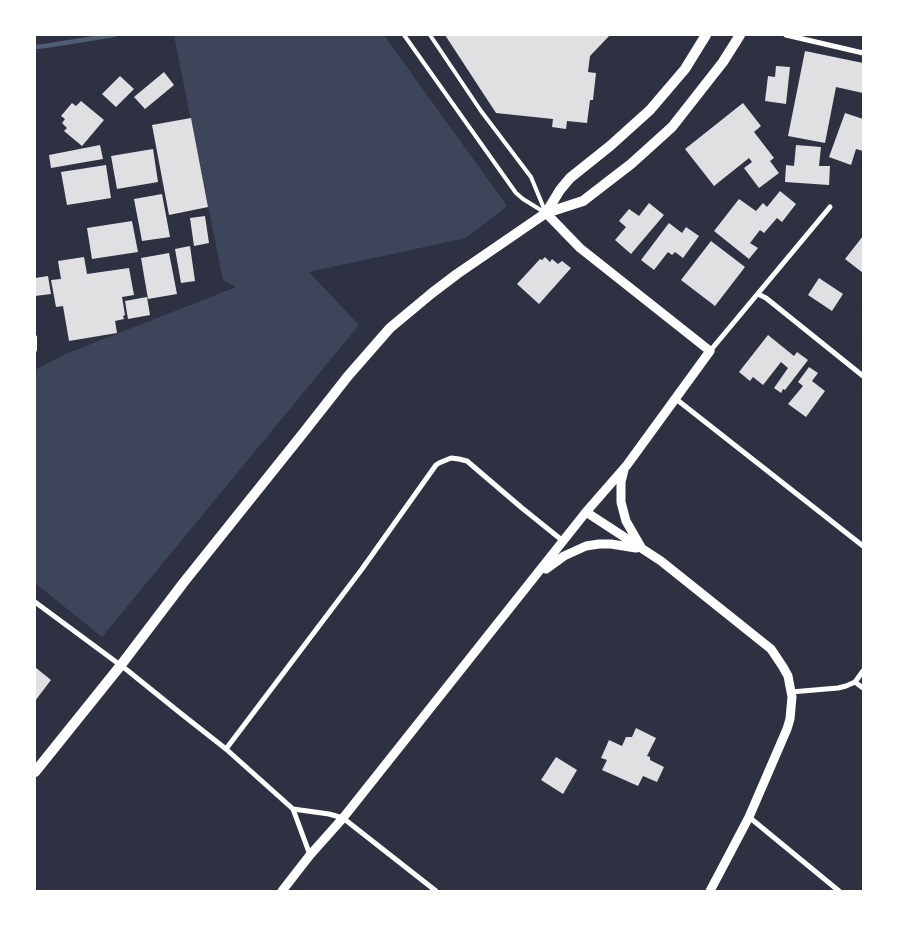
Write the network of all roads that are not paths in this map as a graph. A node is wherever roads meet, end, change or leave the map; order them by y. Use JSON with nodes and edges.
{"nodes":[{"id":1,"x":404,"y":35,"type":"edge"},
{"id":2,"x":430,"y":35,"type":"edge"},
{"id":3,"x":706,"y":35,"type":"edge"},
{"id":4,"x":740,"y":35,"type":"edge"},
{"id":5,"x":786,"y":35,"type":"edge"},
{"id":6,"x":863,"y":53,"type":"edge"},
{"id":7,"x":830,"y":207,"type":"dead end"},
{"id":8,"x":546,"y":213,"type":"junction"},
{"id":9,"x":758,"y":294,"type":"junction"},
{"id":10,"x":35,"y":337,"type":"edge"},
{"id":11,"x":35,"y":350,"type":"edge"},
{"id":12,"x":710,"y":351,"type":"junction"},
{"id":13,"x":863,"y":376,"type":"edge"},
{"id":14,"x":676,"y":399,"type":"junction"},
{"id":15,"x":627,"y":465,"type":"junction"},
{"id":16,"x":586,"y":512,"type":"junction"},
{"id":17,"x":563,"y":542,"type":"junction"},
{"id":18,"x":863,"y":546,"type":"edge"},
{"id":19,"x":642,"y":548,"type":"junction"},
{"id":20,"x":536,"y":576,"type":"junction"},
{"id":21,"x":35,"y":602,"type":"edge"},
{"id":22,"x":122,"y":665,"type":"junction"},
{"id":23,"x":863,"y":671,"type":"edge"},
{"id":24,"x":855,"y":682,"type":"junction"},
{"id":25,"x":863,"y":688,"type":"edge"},
{"id":26,"x":791,"y":692,"type":"junction"},
{"id":27,"x":226,"y":749,"type":"junction"},
{"id":28,"x":35,"y":772,"type":"edge"},
{"id":29,"x":293,"y":809,"type":"junction"},
{"id":30,"x":343,"y":818,"type":"junction"},
{"id":31,"x":749,"y":818,"type":"junction"},
{"id":32,"x":310,"y":855,"type":"junction"},
{"id":33,"x":282,"y":891,"type":"edge"},
{"id":34,"x":436,"y":891,"type":"edge"},
{"id":35,"x":710,"y":891,"type":"edge"},
{"id":36,"x":839,"y":891,"type":"edge"}],
"edges":[{"from":1,"to":8,"type":"lane"},
{"from":2,"to":8,"type":"lane"},
{"from":3,"to":8,"type":"main road"},
{"from":4,"to":8,"type":"main road"},
{"from":5,"to":6,"type":"street"},
{"from":7,"to":9,"type":"street"},
{"from":8,"to":12,"type":"street"},
{"from":8,"to":22,"type":"main road"},
{"from":9,"to":12,"type":"street"},
{"from":9,"to":13,"type":"street"},
{"from":10,"to":11,"type":"lane"},
{"from":12,"to":14,"type":"street"},
{"from":14,"to":15,"type":"street"},
{"from":14,"to":18,"type":"street"},
{"from":15,"to":16,"type":"street"},
{"from":15,"to":19,"type":"street"},
{"from":16,"to":17,"type":"street"},
{"from":16,"to":19,"type":"street"},
{"from":17,"to":20,"type":"street"},
{"from":17,"to":27,"type":"street"},
{"from":19,"to":20,"type":"street"},
{"from":19,"to":26,"type":"street"},
{"from":20,"to":30,"type":"street"},
{"from":21,"to":22,"type":"street"},
{"from":22,"to":27,"type":"street"},
{"from":22,"to":28,"type":"main road"},
{"from":23,"to":24,"type":"street"},
{"from":24,"to":25,"type":"street"},
{"from":24,"to":26,"type":"street"},
{"from":26,"to":31,"type":"street"},
{"from":27,"to":29,"type":"street"},
{"from":29,"to":30,"type":"street"},
{"from":29,"to":32,"type":"street"},
{"from":30,"to":32,"type":"street"},
{"from":30,"to":34,"type":"street"},
{"from":31,"to":35,"type":"street"},
{"from":31,"to":36,"type":"street"},
{"from":32,"to":33,"type":"street"}]}
